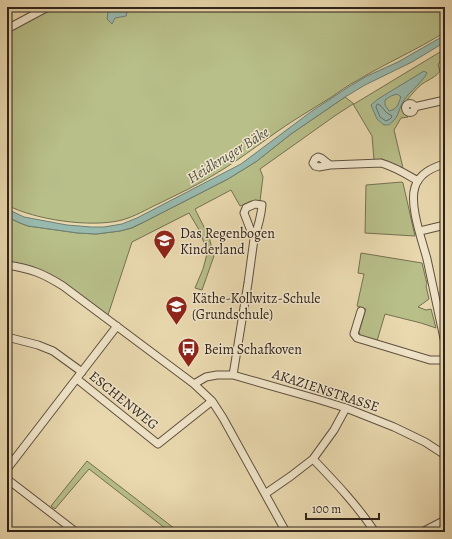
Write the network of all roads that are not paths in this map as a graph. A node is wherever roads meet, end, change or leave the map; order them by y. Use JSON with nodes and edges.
{"nodes":[{"id":1,"x":48,"y":7,"type":"edge"},
{"id":2,"x":7,"y":29,"type":"edge"},
{"id":3,"x":445,"y":100,"type":"edge"},
{"id":4,"x":414,"y":107,"type":"dead end"},
{"id":5,"x":445,"y":164,"type":"edge"},
{"id":6,"x":330,"y":165,"type":"dead end"},
{"id":7,"x":418,"y":182,"type":"junction"},
{"id":8,"x":445,"y":225,"type":"edge"},
{"id":9,"x":420,"y":231,"type":"junction"},
{"id":10,"x":254,"y":239,"type":"dead end"},
{"id":11,"x":7,"y":265,"type":"edge"},
{"id":12,"x":361,"y":310,"type":"dead end"},
{"id":13,"x":117,"y":326,"type":"junction"},
{"id":14,"x":7,"y":337,"type":"edge"},
{"id":15,"x":445,"y":343,"type":"edge"},
{"id":16,"x":445,"y":358,"type":"edge"},
{"id":17,"x":82,"y":372,"type":"junction"},
{"id":18,"x":233,"y":375,"type":"junction"},
{"id":19,"x":76,"y":379,"type":"junction"},
{"id":20,"x":194,"y":384,"type":"junction"},
{"id":21,"x":212,"y":401,"type":"junction"},
{"id":22,"x":346,"y":408,"type":"junction"},
{"id":23,"x":445,"y":456,"type":"edge"},
{"id":24,"x":313,"y":459,"type":"junction"},
{"id":25,"x":7,"y":469,"type":"edge"},
{"id":26,"x":7,"y":479,"type":"edge"},
{"id":27,"x":266,"y":494,"type":"junction"},
{"id":28,"x":445,"y":520,"type":"edge"},
{"id":29,"x":76,"y":532,"type":"edge"},
{"id":30,"x":286,"y":532,"type":"edge"},
{"id":31,"x":375,"y":532,"type":"edge"},
{"id":32,"x":422,"y":532,"type":"edge"}],
"edges":[{"from":1,"to":2,"type":"street"},
{"from":3,"to":4,"type":"street"},
{"from":5,"to":7,"type":"street"},
{"from":6,"to":7,"type":"street"},
{"from":7,"to":9,"type":"street"},
{"from":8,"to":9,"type":"street"},
{"from":9,"to":15,"type":"street"},
{"from":10,"to":18,"type":"street"},
{"from":11,"to":13,"type":"street"},
{"from":12,"to":16,"type":"street"},
{"from":13,"to":17,"type":"street"},
{"from":13,"to":20,"type":"street"},
{"from":14,"to":17,"type":"street"},
{"from":17,"to":19,"type":"street"},
{"from":18,"to":20,"type":"street","name":"AKAZIENSTRASSE"},
{"from":18,"to":22,"type":"street","name":"AKAZIENSTRASSE"},
{"from":19,"to":21,"type":"street","name":"ESCHENWEG"},
{"from":19,"to":25,"type":"street"},
{"from":20,"to":21,"type":"street"},
{"from":21,"to":27,"type":"street"},
{"from":22,"to":23,"type":"street","name":"AKAZIENSTRASSE"},
{"from":22,"to":24,"type":"street"},
{"from":24,"to":27,"type":"street"},
{"from":24,"to":31,"type":"street"},
{"from":26,"to":29,"type":"street"},
{"from":27,"to":30,"type":"street"},
{"from":28,"to":32,"type":"street"}]}
